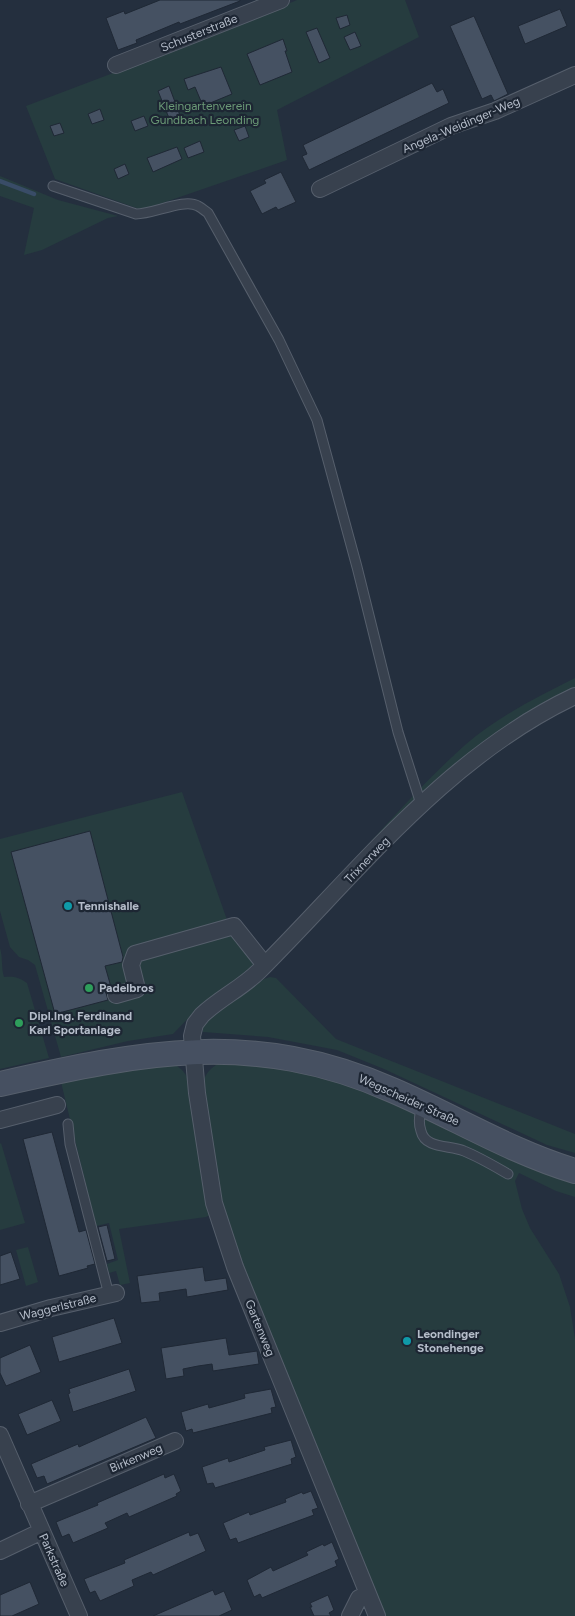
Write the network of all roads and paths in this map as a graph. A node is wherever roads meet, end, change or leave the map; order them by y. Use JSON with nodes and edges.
{"nodes":[{"id":1,"x":281,"y":0,"type":"edge"},
{"id":2,"x":116,"y":65,"type":"dead end"},
{"id":3,"x":575,"y":75,"type":"edge"},
{"id":4,"x":53,"y":186,"type":"dead end"},
{"id":5,"x":320,"y":190,"type":"dead end"},
{"id":6,"x":575,"y":696,"type":"edge"},
{"id":7,"x":421,"y":804,"type":"junction"},
{"id":8,"x":265,"y":965,"type":"junction"},
{"id":9,"x":116,"y":995,"type":"dead end"},
{"id":10,"x":192,"y":1052,"type":"junction"},
{"id":11,"x":0,"y":1084,"type":"edge"},
{"id":12,"x":57,"y":1105,"type":"dead end"},
{"id":13,"x":423,"y":1105,"type":"junction"},
{"id":14,"x":0,"y":1120,"type":"edge"},
{"id":15,"x":68,"y":1124,"type":"dead end"},
{"id":16,"x":575,"y":1171,"type":"edge"},
{"id":17,"x":508,"y":1174,"type":"dead end"},
{"id":18,"x":112,"y":1294,"type":"joint"},
{"id":19,"x":0,"y":1323,"type":"edge"},
{"id":20,"x":0,"y":1435,"type":"edge"},
{"id":21,"x":175,"y":1441,"type":"dead end"},
{"id":22,"x":30,"y":1504,"type":"junction"},
{"id":23,"x":42,"y":1532,"type":"junction"},
{"id":24,"x":0,"y":1551,"type":"edge"},
{"id":25,"x":368,"y":1594,"type":"junction"},
{"id":26,"x":79,"y":1616,"type":"edge"},
{"id":27,"x":350,"y":1616,"type":"edge"},
{"id":28,"x":377,"y":1616,"type":"edge"}],
"edges":[{"from":1,"to":2,"type":"street","name":"Schusterstraße"},
{"from":3,"to":5,"type":"street","name":"Angela-Weidinger-Weg"},
{"from":4,"to":7,"type":"lane"},
{"from":6,"to":7,"type":"street","name":"Trixnerweg"},
{"from":7,"to":8,"type":"street","name":"Trixnerweg"},
{"from":8,"to":9,"type":"street"},
{"from":8,"to":10,"type":"street","name":"Trixnerweg"},
{"from":10,"to":11,"type":"street","name":"Wegscheider Straße"},
{"from":10,"to":13,"type":"street","name":"Wegscheider Straße"},
{"from":10,"to":25,"type":"street","name":"Gartenweg"},
{"from":12,"to":14,"type":"street"},
{"from":13,"to":16,"type":"street","name":"Wegscheider Straße"},
{"from":13,"to":17,"type":"lane"},
{"from":15,"to":18,"type":"lane"},
{"from":18,"to":19,"type":"street","name":"Waggerlstraße"},
{"from":20,"to":22,"type":"street","name":"Parkstraße"},
{"from":21,"to":22,"type":"street","name":"Birkenweg"},
{"from":22,"to":23,"type":"street","name":"Parkstraße"},
{"from":23,"to":24,"type":"street"},
{"from":23,"to":26,"type":"street","name":"Parkstraße"},
{"from":25,"to":27,"type":"street"},
{"from":25,"to":28,"type":"street","name":"Gartenweg"}]}
